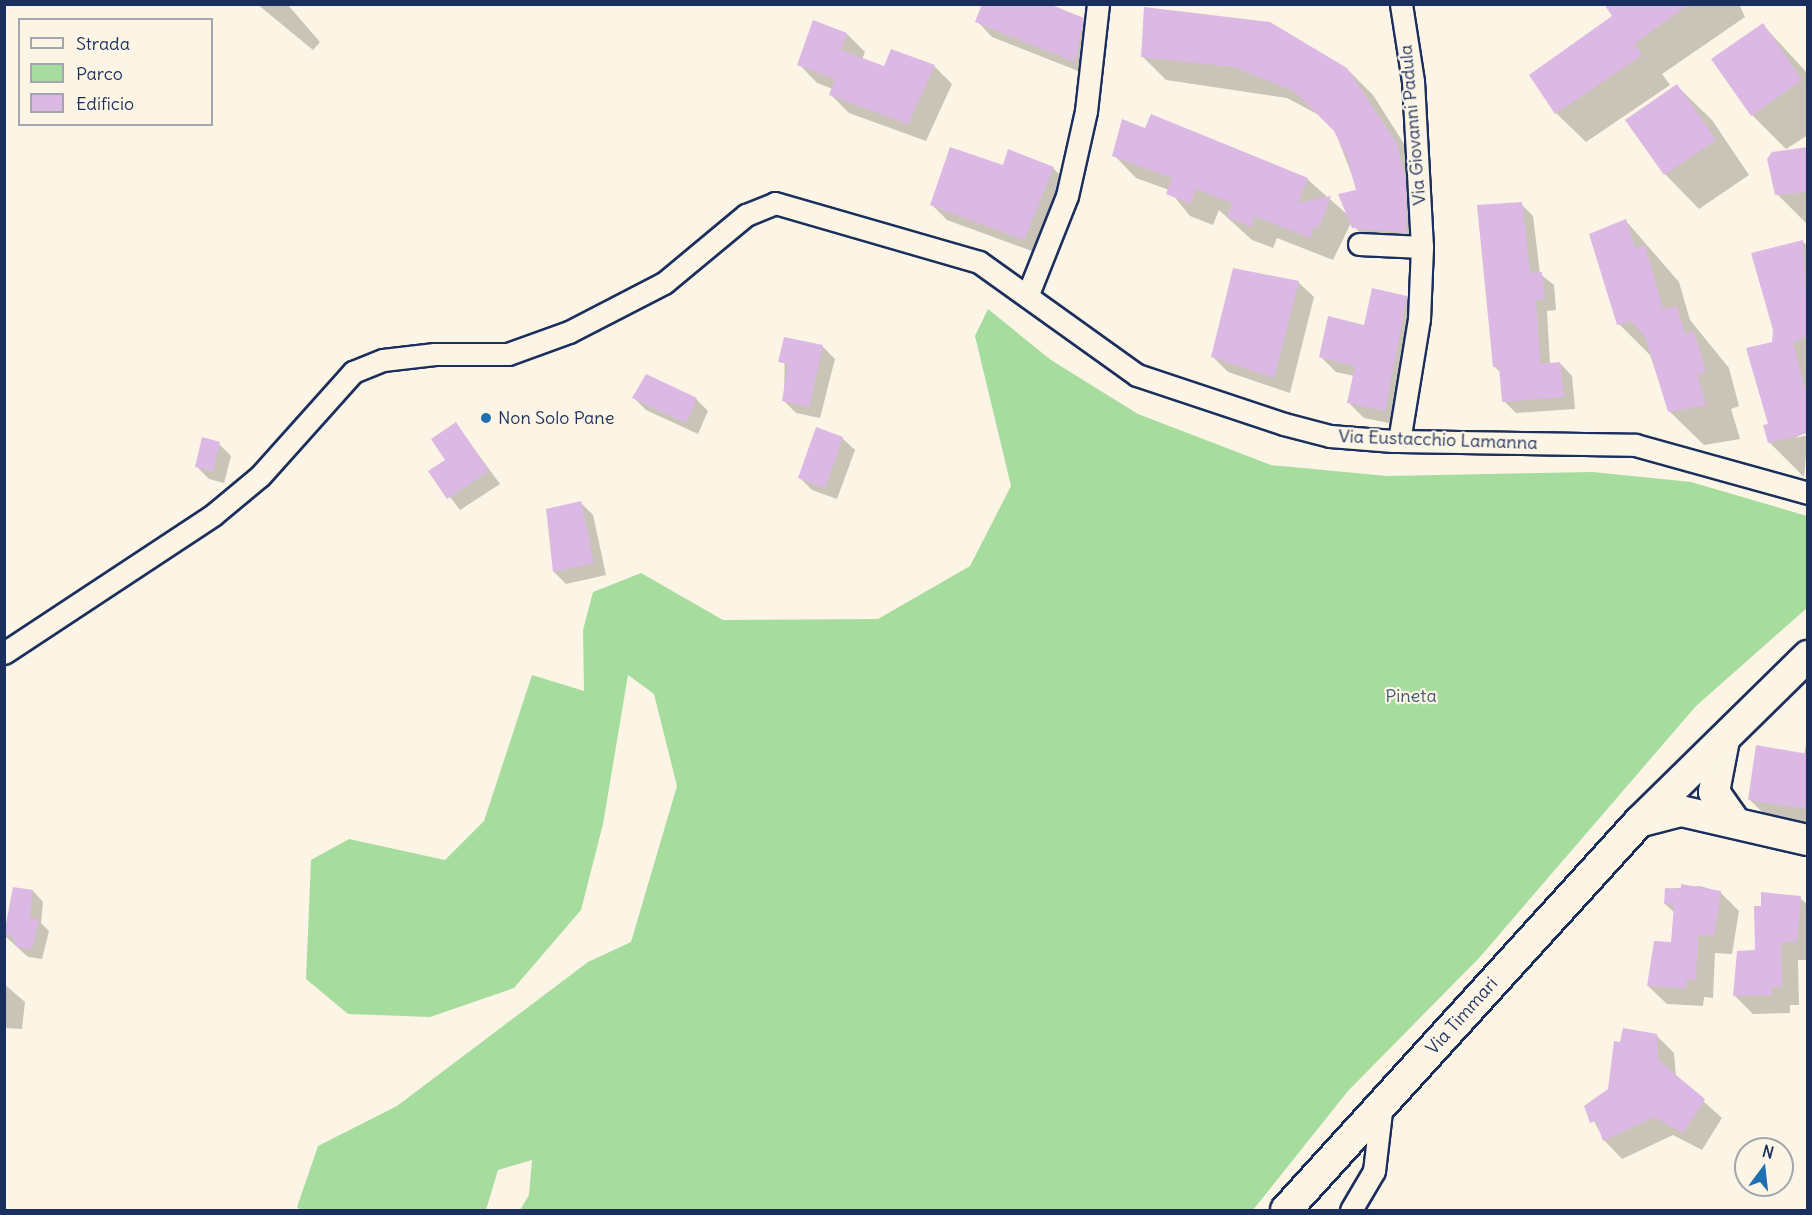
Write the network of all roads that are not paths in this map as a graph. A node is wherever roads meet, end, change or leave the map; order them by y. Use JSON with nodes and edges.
{"nodes":[{"id":1,"x":1098,"y":4,"type":"edge"},
{"id":2,"x":1401,"y":4,"type":"edge"},
{"id":3,"x":1359,"y":244,"type":"dead end"},
{"id":4,"x":1422,"y":247,"type":"junction"},
{"id":5,"x":1028,"y":294,"type":"junction"},
{"id":6,"x":1399,"y":441,"type":"junction"},
{"id":7,"x":1808,"y":493,"type":"edge"},
{"id":8,"x":4,"y":653,"type":"edge"},
{"id":9,"x":1808,"y":656,"type":"edge"},
{"id":10,"x":1724,"y":739,"type":"junction"},
{"id":11,"x":1639,"y":822,"type":"junction"},
{"id":12,"x":1735,"y":822,"type":"junction"},
{"id":13,"x":1808,"y":840,"type":"edge"},
{"id":14,"x":1382,"y":1103,"type":"junction"},
{"id":15,"x":1286,"y":1210,"type":"edge"},
{"id":16,"x":1351,"y":1210,"type":"edge"}],
"edges":[{"from":1,"to":5,"type":"street"},
{"from":2,"to":4,"type":"street","name":"Via Giovanni Padula"},
{"from":3,"to":4,"type":"street"},
{"from":4,"to":6,"type":"street","name":"Via Giovanni Padula"},
{"from":5,"to":6,"type":"street","name":"Via Eustacchio Lamanna"},
{"from":5,"to":8,"type":"street","name":"Via Eustacchio Lamanna"},
{"from":6,"to":7,"type":"street","name":"Via Eustacchio Lamanna"},
{"from":9,"to":10,"type":"main road","name":"Via Timmari"},
{"from":10,"to":11,"type":"main road","name":"Via Timmari"},
{"from":10,"to":12,"type":"main road"},
{"from":11,"to":12,"type":"main road"},
{"from":11,"to":14,"type":"main road","name":"Via Timmari"},
{"from":12,"to":13,"type":"main road"},
{"from":14,"to":15,"type":"main road","name":"Via Timmari"},
{"from":14,"to":16,"type":"street"}]}
